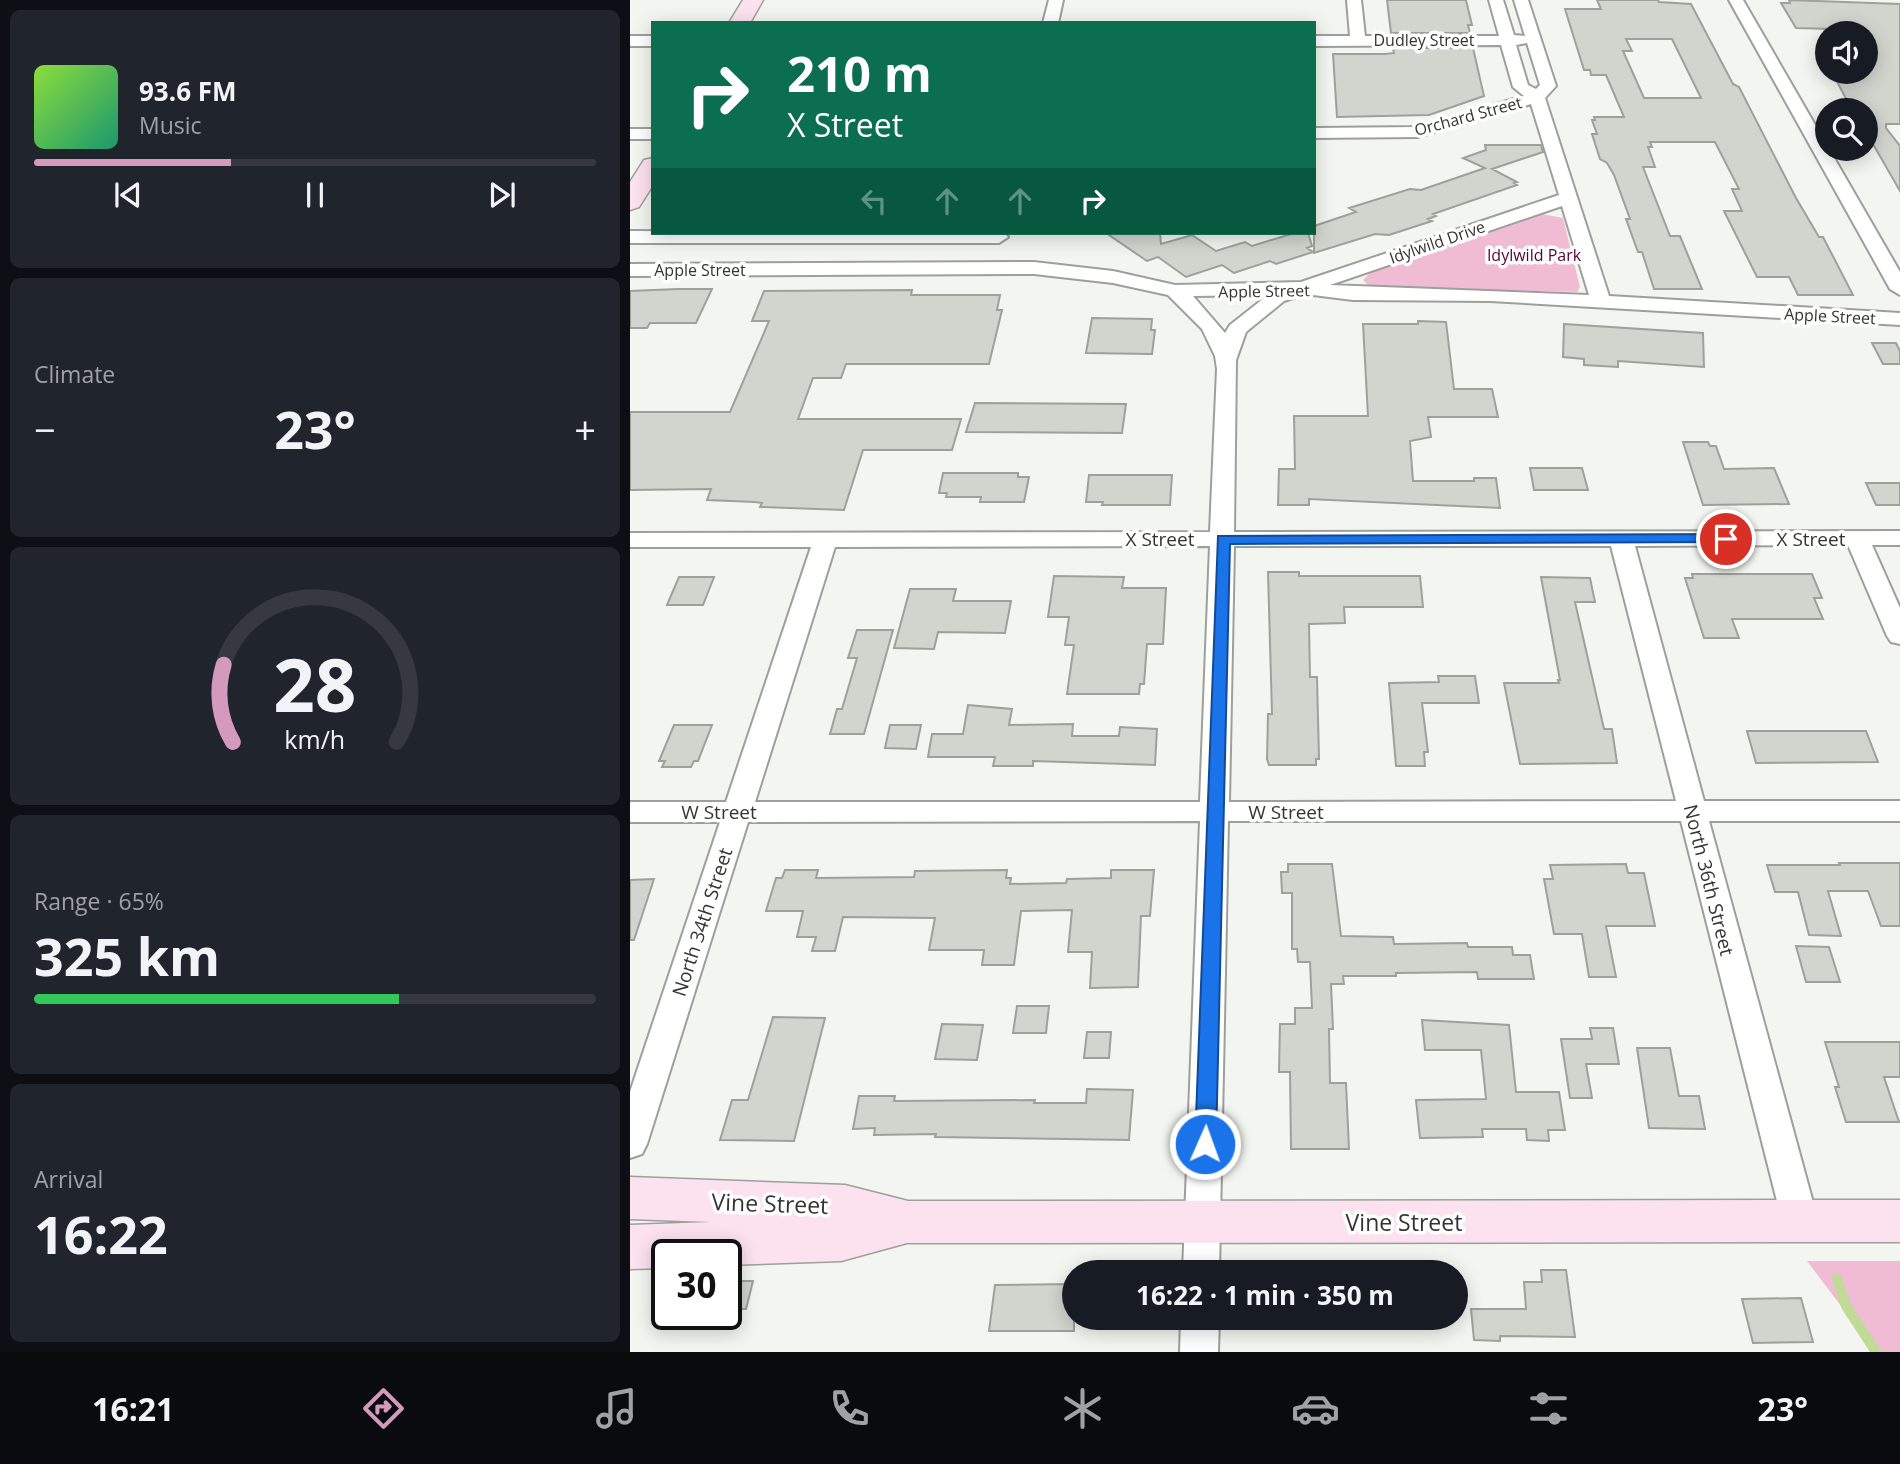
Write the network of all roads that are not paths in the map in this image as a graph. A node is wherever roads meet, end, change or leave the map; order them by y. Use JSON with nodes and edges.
{"nodes":[{"id":1,"x":753,"y":0,"type":"edge"},
{"id":2,"x":1056,"y":0,"type":"edge"},
{"id":3,"x":1353,"y":0,"type":"edge"},
{"id":4,"x":1496,"y":0,"type":"edge"},
{"id":5,"x":1521,"y":0,"type":"edge"},
{"id":6,"x":1736,"y":0,"type":"edge"},
{"id":7,"x":740,"y":21,"type":"edge"},
{"id":8,"x":1051,"y":21,"type":"edge"},
{"id":9,"x":1358,"y":40,"type":"junction"},
{"id":10,"x":1508,"y":40,"type":"junction"},
{"id":11,"x":1534,"y":40,"type":"junction"},
{"id":12,"x":630,"y":41,"type":"edge"},
{"id":13,"x":651,"y":41,"type":"edge"},
{"id":14,"x":1316,"y":41,"type":"edge"},
{"id":15,"x":1537,"y":97,"type":"junction"},
{"id":16,"x":1316,"y":133,"type":"edge"},
{"id":17,"x":630,"y":134,"type":"edge"},
{"id":18,"x":651,"y":134,"type":"edge"},
{"id":19,"x":651,"y":168,"type":"edge"},
{"id":20,"x":1568,"y":198,"type":"junction"},
{"id":21,"x":630,"y":202,"type":"edge"},
{"id":22,"x":999,"y":235,"type":"edge"},
{"id":23,"x":630,"y":237,"type":"edge"},
{"id":24,"x":1034,"y":268,"type":"junction"},
{"id":25,"x":630,"y":270,"type":"edge"},
{"id":26,"x":1306,"y":288,"type":"junction"},
{"id":27,"x":1900,"y":289,"type":"edge"},
{"id":28,"x":1175,"y":292,"type":"junction"},
{"id":29,"x":1601,"y":302,"type":"junction"},
{"id":30,"x":1900,"y":319,"type":"edge"},
{"id":31,"x":1226,"y":359,"type":"junction"},
{"id":32,"x":1857,"y":538,"type":"junction"},
{"id":33,"x":1900,"y":538,"type":"edge"},
{"id":34,"x":1223,"y":539,"type":"junction"},
{"id":35,"x":1621,"y":539,"type":"junction"},
{"id":36,"x":630,"y":540,"type":"edge"},
{"id":37,"x":825,"y":540,"type":"junction"},
{"id":38,"x":1900,"y":636,"type":"edge"},
{"id":39,"x":1900,"y":811,"type":"edge"},
{"id":40,"x":739,"y":812,"type":"junction"},
{"id":41,"x":1215,"y":812,"type":"junction"},
{"id":42,"x":1692,"y":812,"type":"junction"},
{"id":43,"x":630,"y":813,"type":"edge"},
{"id":44,"x":630,"y":1144,"type":"edge"},
{"id":45,"x":630,"y":1198,"type":"edge"},
{"id":46,"x":1800,"y":1221,"type":"junction"},
{"id":47,"x":1900,"y":1221,"type":"edge"},
{"id":48,"x":908,"y":1222,"type":"junction"},
{"id":49,"x":1203,"y":1222,"type":"junction"},
{"id":50,"x":630,"y":1247,"type":"edge"},
{"id":51,"x":1201,"y":1260,"type":"edge"},
{"id":52,"x":1200,"y":1330,"type":"edge"},
{"id":53,"x":1199,"y":1352,"type":"edge"}],
"edges":[{"from":1,"to":7,"type":"main road"},
{"from":2,"to":8,"type":"street"},
{"from":3,"to":9,"type":"street"},
{"from":4,"to":10,"type":"street"},
{"from":5,"to":11,"type":"street"},
{"from":6,"to":27,"type":"street"},
{"from":9,"to":10,"type":"street","name":"Dudley Street"},
{"from":9,"to":14,"type":"street","name":"Dudley Street"},
{"from":10,"to":11,"type":"street","name":"Dudley Street"},
{"from":10,"to":15,"type":"street"},
{"from":11,"to":15,"type":"street"},
{"from":12,"to":13,"type":"street"},
{"from":15,"to":16,"type":"street","name":"Orchard Street"},
{"from":15,"to":20,"type":"street"},
{"from":17,"to":18,"type":"street"},
{"from":19,"to":21,"type":"main road"},
{"from":20,"to":26,"type":"street","name":"Idylwild Drive"},
{"from":20,"to":29,"type":"street"},
{"from":22,"to":23,"type":"street"},
{"from":22,"to":24,"type":"street"},
{"from":24,"to":25,"type":"street","name":"Apple Street"},
{"from":24,"to":28,"type":"street","name":"Apple Street"},
{"from":26,"to":28,"type":"street","name":"Apple Street"},
{"from":26,"to":29,"type":"street","name":"Apple Street"},
{"from":26,"to":31,"type":"street"},
{"from":28,"to":31,"type":"street"},
{"from":29,"to":30,"type":"street","name":"Apple Street"},
{"from":31,"to":34,"type":"street"},
{"from":32,"to":33,"type":"street","name":"X Street"},
{"from":32,"to":35,"type":"street","name":"X Street"},
{"from":32,"to":38,"type":"street"},
{"from":34,"to":35,"type":"street","name":"X Street"},
{"from":34,"to":37,"type":"street","name":"X Street"},
{"from":34,"to":41,"type":"street"},
{"from":35,"to":42,"type":"street","name":"North 36th Street"},
{"from":36,"to":37,"type":"street","name":"X Street"},
{"from":37,"to":40,"type":"street","name":"North 34th Street"},
{"from":39,"to":42,"type":"street","name":"W Street"},
{"from":40,"to":41,"type":"street","name":"W Street"},
{"from":40,"to":43,"type":"street","name":"W Street"},
{"from":40,"to":44,"type":"street","name":"North 34th Street"},
{"from":41,"to":42,"type":"street","name":"W Street"},
{"from":41,"to":49,"type":"street"},
{"from":42,"to":46,"type":"street","name":"North 36th Street"},
{"from":45,"to":48,"type":"main road","name":"Vine Street"},
{"from":46,"to":47,"type":"main road","name":"Vine Street"},
{"from":46,"to":49,"type":"main road","name":"Vine Street"},
{"from":48,"to":49,"type":"main road","name":"Vine Street"},
{"from":48,"to":50,"type":"main road","name":"Vine Street"},
{"from":49,"to":51,"type":"street"},
{"from":52,"to":53,"type":"street"}]}
